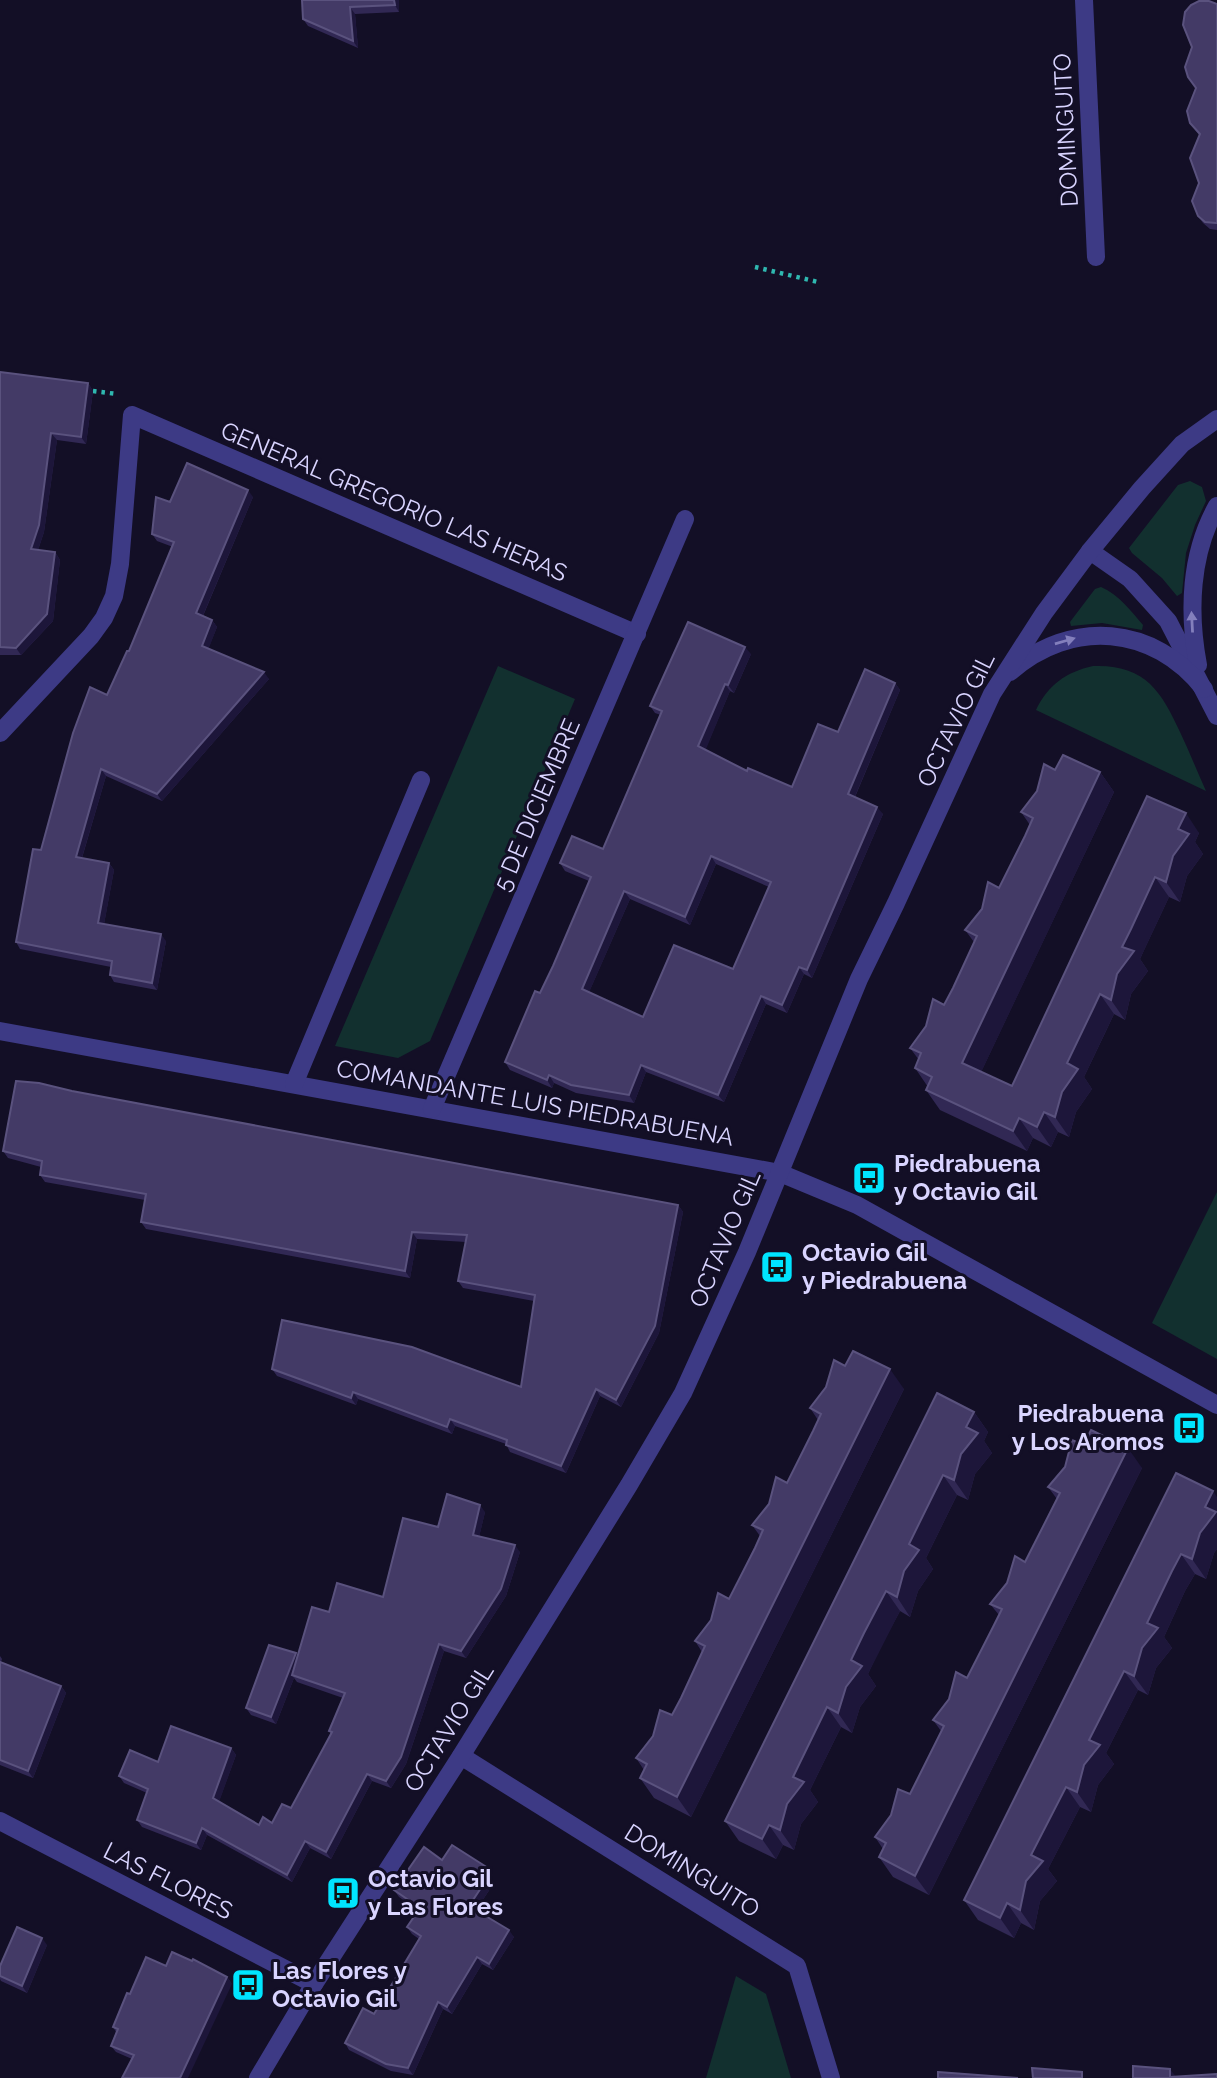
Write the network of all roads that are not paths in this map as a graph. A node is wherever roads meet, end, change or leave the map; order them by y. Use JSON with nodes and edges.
{"nodes":[{"id":1,"x":1084,"y":0,"type":"edge"},
{"id":2,"x":1096,"y":257,"type":"dead end"},
{"id":3,"x":1217,"y":419,"type":"edge"},
{"id":4,"x":1217,"y":506,"type":"edge"},
{"id":5,"x":685,"y":519,"type":"dead end"},
{"id":6,"x":1090,"y":551,"type":"junction"},
{"id":7,"x":637,"y":634,"type":"junction"},
{"id":8,"x":1204,"y":689,"type":"junction"},
{"id":9,"x":992,"y":694,"type":"junction"},
{"id":10,"x":1217,"y":716,"type":"edge"},
{"id":11,"x":0,"y":733,"type":"edge"},
{"id":12,"x":421,"y":780,"type":"dead end"},
{"id":13,"x":0,"y":1031,"type":"edge"},
{"id":14,"x":294,"y":1084,"type":"junction"},
{"id":15,"x":432,"y":1109,"type":"junction"},
{"id":16,"x":780,"y":1173,"type":"junction"},
{"id":17,"x":1217,"y":1405,"type":"edge"},
{"id":18,"x":461,"y":1756,"type":"junction"},
{"id":19,"x":0,"y":1821,"type":"edge"},
{"id":20,"x":314,"y":1984,"type":"junction"},
{"id":21,"x":258,"y":2078,"type":"edge"},
{"id":22,"x":831,"y":2078,"type":"edge"}],
"edges":[{"from":1,"to":2,"type":"street","name":"DOMINGUITO"},
{"from":3,"to":6,"type":"street","name":"OCTAVIO GIL"},
{"from":8,"to":4,"type":"street","one_way":true},
{"from":5,"to":7,"type":"street","name":"5 DE DICIEMBRE"},
{"from":6,"to":8,"type":"street"},
{"from":6,"to":9,"type":"street","name":"OCTAVIO GIL"},
{"from":7,"to":11,"type":"street","name":"GENERAL GREGORIO LAS HERAS"},
{"from":7,"to":15,"type":"street","name":"5 DE DICIEMBRE"},
{"from":9,"to":8,"type":"street","one_way":true},
{"from":8,"to":10,"type":"street"},
{"from":9,"to":16,"type":"street","name":"OCTAVIO GIL"},
{"from":12,"to":14,"type":"street"},
{"from":13,"to":14,"type":"street","name":"COMANDANTE LUIS PIEDRABUENA"},
{"from":14,"to":15,"type":"street","name":"COMANDANTE LUIS PIEDRABUENA"},
{"from":15,"to":16,"type":"street","name":"COMANDANTE LUIS PIEDRABUENA"},
{"from":16,"to":17,"type":"street","name":"COMANDANTE LUIS PIEDRABUENA"},
{"from":16,"to":18,"type":"street","name":"OCTAVIO GIL"},
{"from":18,"to":20,"type":"street","name":"OCTAVIO GIL"},
{"from":18,"to":22,"type":"street","name":"DOMINGUITO"},
{"from":19,"to":20,"type":"street","name":"LAS FLORES"},
{"from":20,"to":21,"type":"street","name":"OCTAVIO GIL"}]}
